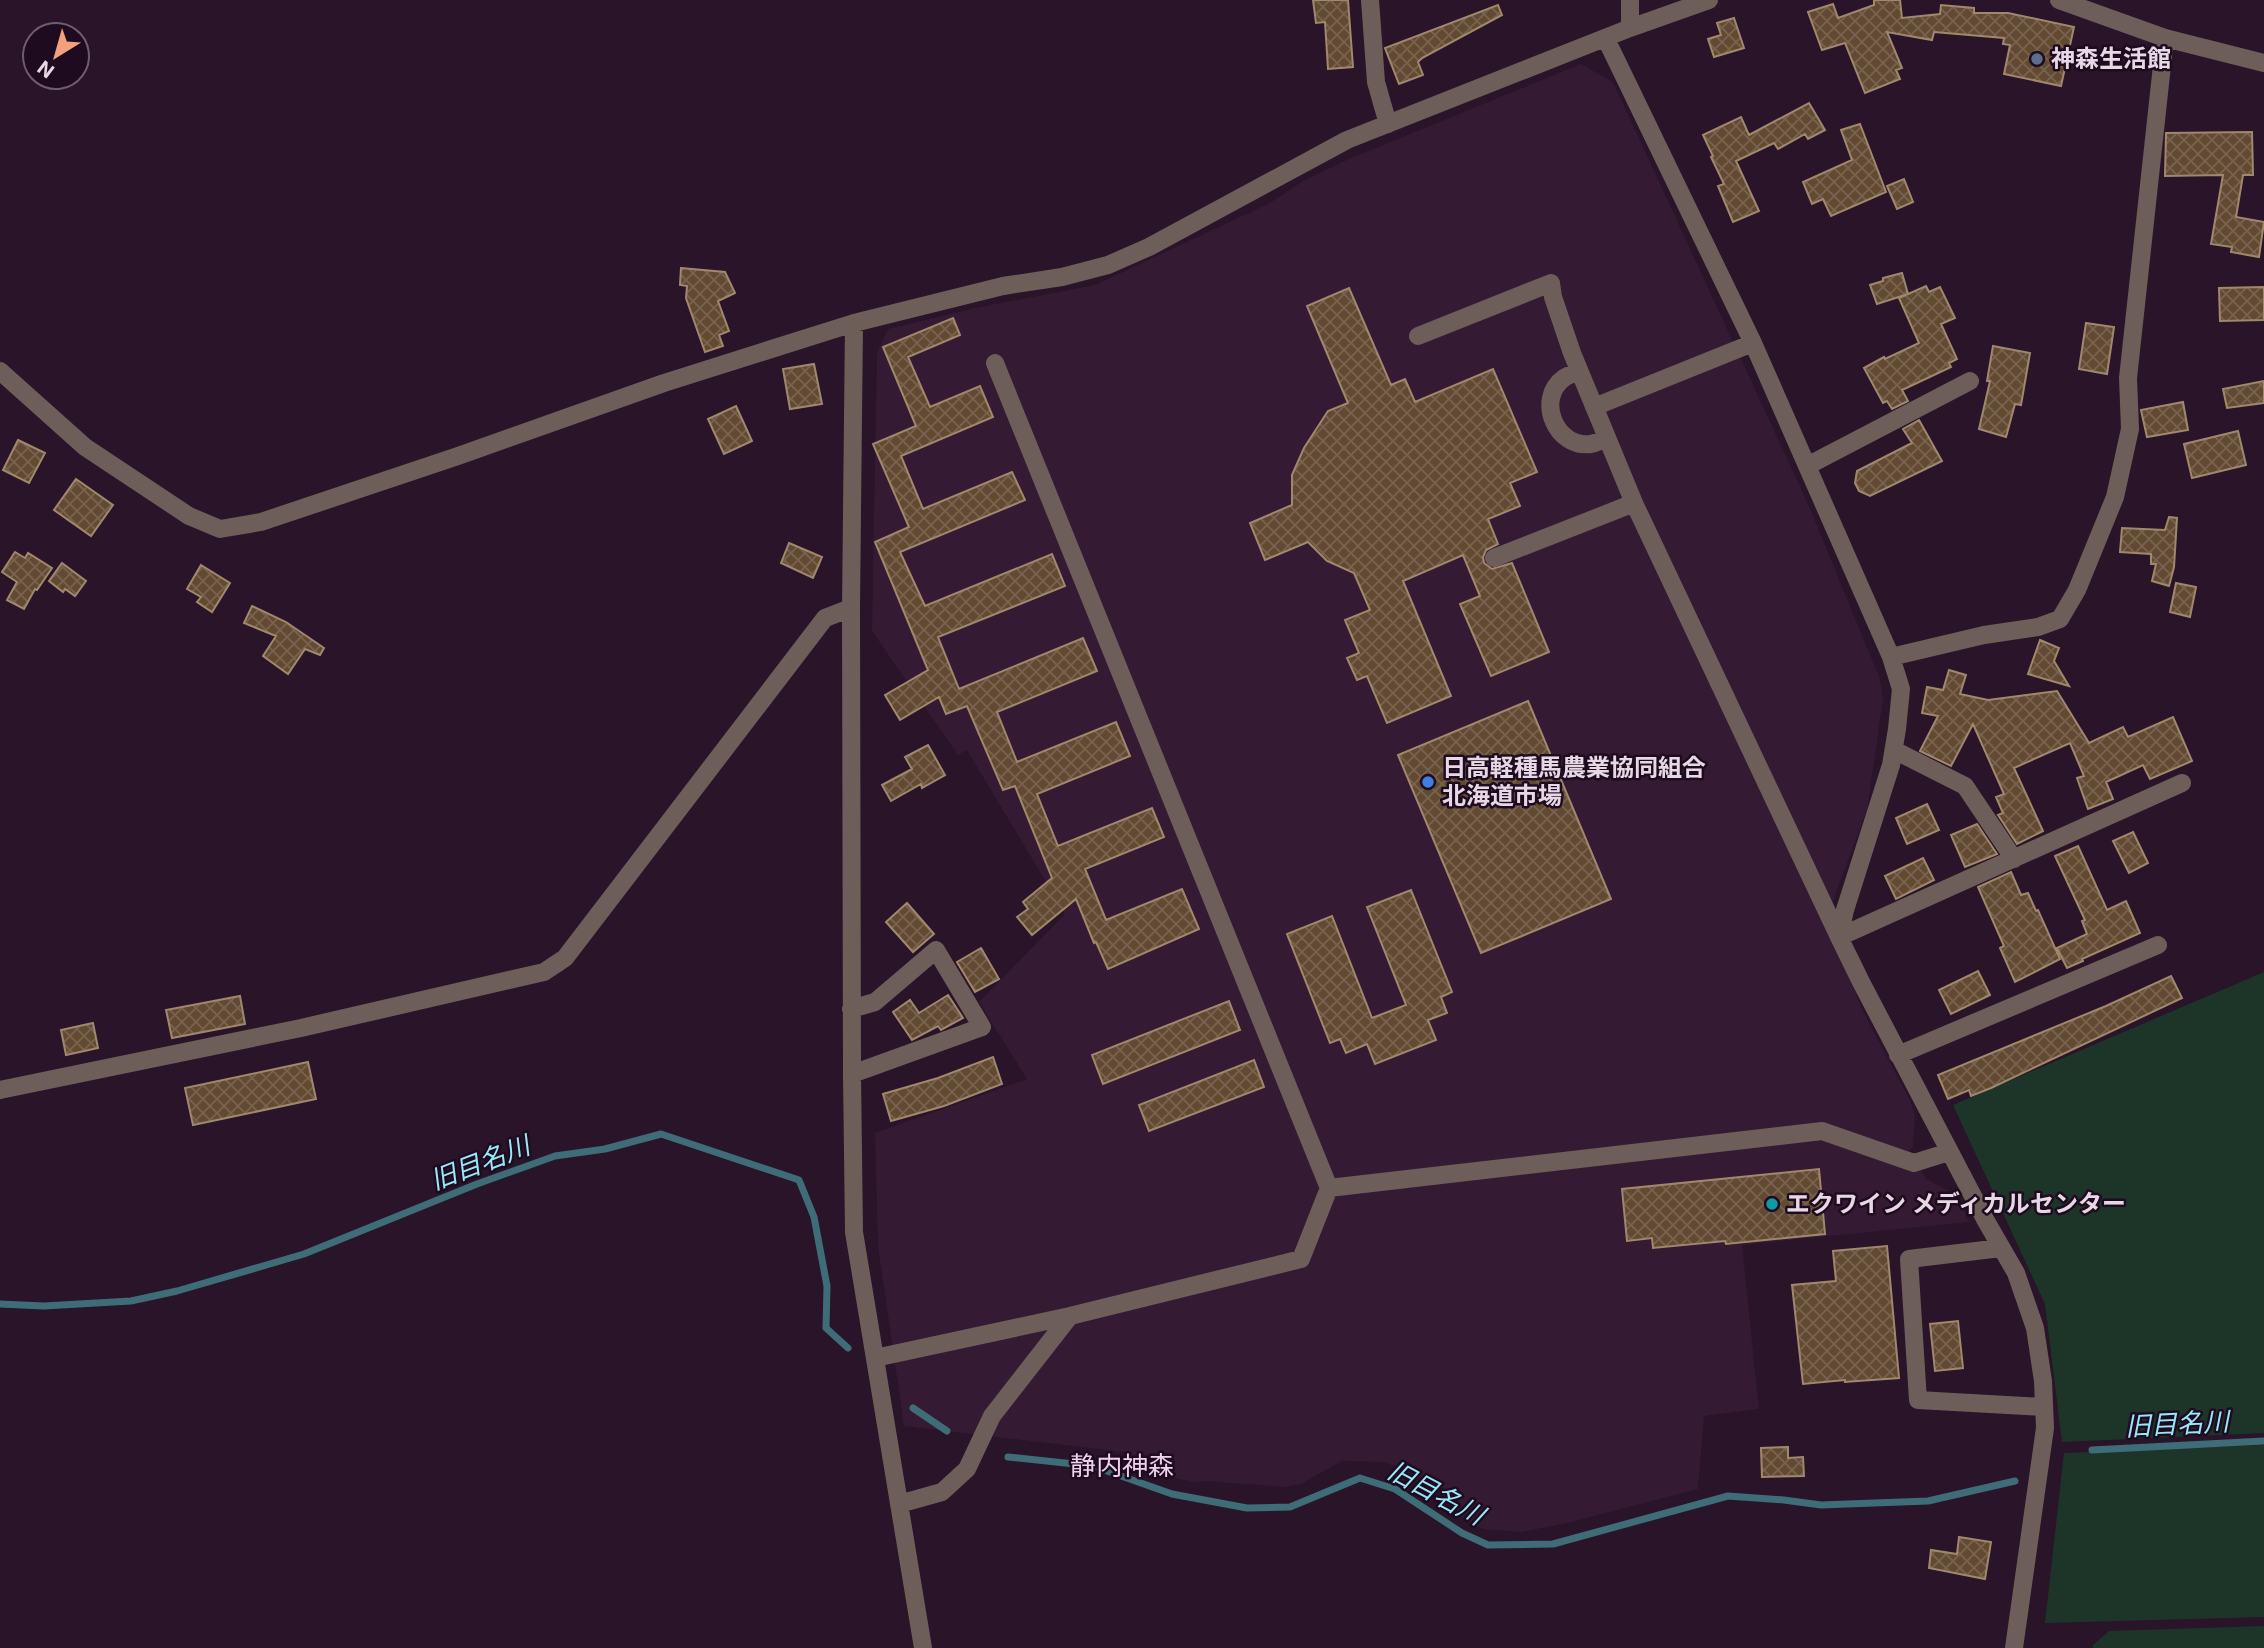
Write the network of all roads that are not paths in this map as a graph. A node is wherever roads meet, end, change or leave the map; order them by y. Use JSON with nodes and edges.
{"nodes":[{"id":1,"x":1370,"y":0,"type":"edge"},
{"id":2,"x":1630,"y":0,"type":"edge"},
{"id":3,"x":1709,"y":0,"type":"edge"},
{"id":4,"x":2059,"y":0,"type":"edge"},
{"id":5,"x":1630,"y":29,"type":"junction"},
{"id":6,"x":2165,"y":38,"type":"junction"},
{"id":7,"x":1606,"y":39,"type":"junction"},
{"id":8,"x":2264,"y":63,"type":"edge"},
{"id":9,"x":1388,"y":124,"type":"junction"},
{"id":10,"x":854,"y":323,"type":"junction"},
{"id":11,"x":1418,"y":336,"type":"dead end"},
{"id":12,"x":1753,"y":343,"type":"junction"},
{"id":13,"x":995,"y":363,"type":"dead end"},
{"id":14,"x":0,"y":371,"type":"edge"},
{"id":15,"x":1579,"y":371,"type":"junction"},
{"id":16,"x":1970,"y":381,"type":"dead end"},
{"id":17,"x":1594,"y":407,"type":"junction"},
{"id":18,"x":1607,"y":438,"type":"junction"},
{"id":19,"x":1807,"y":466,"type":"junction"},
{"id":20,"x":1634,"y":503,"type":"junction"},
{"id":21,"x":1494,"y":558,"type":"dead end"},
{"id":22,"x":851,"y":608,"type":"junction"},
{"id":23,"x":1891,"y":657,"type":"junction"},
{"id":24,"x":1894,"y":750,"type":"junction"},
{"id":25,"x":2182,"y":783,"type":"dead end"},
{"id":26,"x":2014,"y":859,"type":"junction"},
{"id":27,"x":1839,"y":937,"type":"junction"},
{"id":28,"x":2158,"y":945,"type":"dead end"},
{"id":29,"x":851,"y":1009,"type":"junction"},
{"id":30,"x":1898,"y":1055,"type":"junction"},
{"id":31,"x":852,"y":1074,"type":"junction"},
{"id":32,"x":0,"y":1090,"type":"edge"},
{"id":33,"x":1949,"y":1152,"type":"junction"},
{"id":34,"x":1329,"y":1188,"type":"junction"},
{"id":35,"x":2001,"y":1248,"type":"junction"},
{"id":36,"x":1070,"y":1316,"type":"junction"},
{"id":37,"x":875,"y":1358,"type":"junction"},
{"id":38,"x":2044,"y":1407,"type":"junction"},
{"id":39,"x":899,"y":1504,"type":"junction"},
{"id":40,"x":923,"y":1648,"type":"edge"},
{"id":41,"x":2014,"y":1648,"type":"edge"}],
"edges":[{"from":1,"to":9,"type":"street"},
{"from":2,"to":5,"type":"street"},
{"from":3,"to":5,"type":"street"},
{"from":4,"to":6,"type":"street"},
{"from":5,"to":7,"type":"street"},
{"from":6,"to":8,"type":"street"},
{"from":6,"to":23,"type":"street"},
{"from":7,"to":9,"type":"street"},
{"from":7,"to":12,"type":"street"},
{"from":9,"to":10,"type":"street"},
{"from":10,"to":14,"type":"street"},
{"from":10,"to":22,"type":"street"},
{"from":11,"to":15,"type":"street"},
{"from":12,"to":17,"type":"street"},
{"from":12,"to":19,"type":"street"},
{"from":13,"to":34,"type":"street"},
{"from":15,"to":17,"type":"street"},
{"from":15,"to":18,"type":"street"},
{"from":16,"to":19,"type":"street"},
{"from":17,"to":18,"type":"street"},
{"from":18,"to":20,"type":"street"},
{"from":19,"to":23,"type":"street"},
{"from":20,"to":21,"type":"street"},
{"from":20,"to":27,"type":"street"},
{"from":22,"to":29,"type":"street"},
{"from":22,"to":32,"type":"street"},
{"from":23,"to":24,"type":"street"},
{"from":24,"to":26,"type":"street"},
{"from":24,"to":27,"type":"street"},
{"from":25,"to":26,"type":"street"},
{"from":26,"to":27,"type":"street"},
{"from":27,"to":30,"type":"street"},
{"from":28,"to":30,"type":"street"},
{"from":29,"to":31,"type":"street"},
{"from":29,"to":31,"type":"street"},
{"from":30,"to":33,"type":"street"},
{"from":31,"to":37,"type":"street"},
{"from":33,"to":34,"type":"street"},
{"from":33,"to":35,"type":"street"},
{"from":34,"to":36,"type":"street"},
{"from":35,"to":38,"type":"street"},
{"from":35,"to":38,"type":"street"},
{"from":36,"to":37,"type":"street"},
{"from":36,"to":39,"type":"street"},
{"from":37,"to":39,"type":"street"},
{"from":38,"to":41,"type":"street"},
{"from":39,"to":40,"type":"street"}]}
